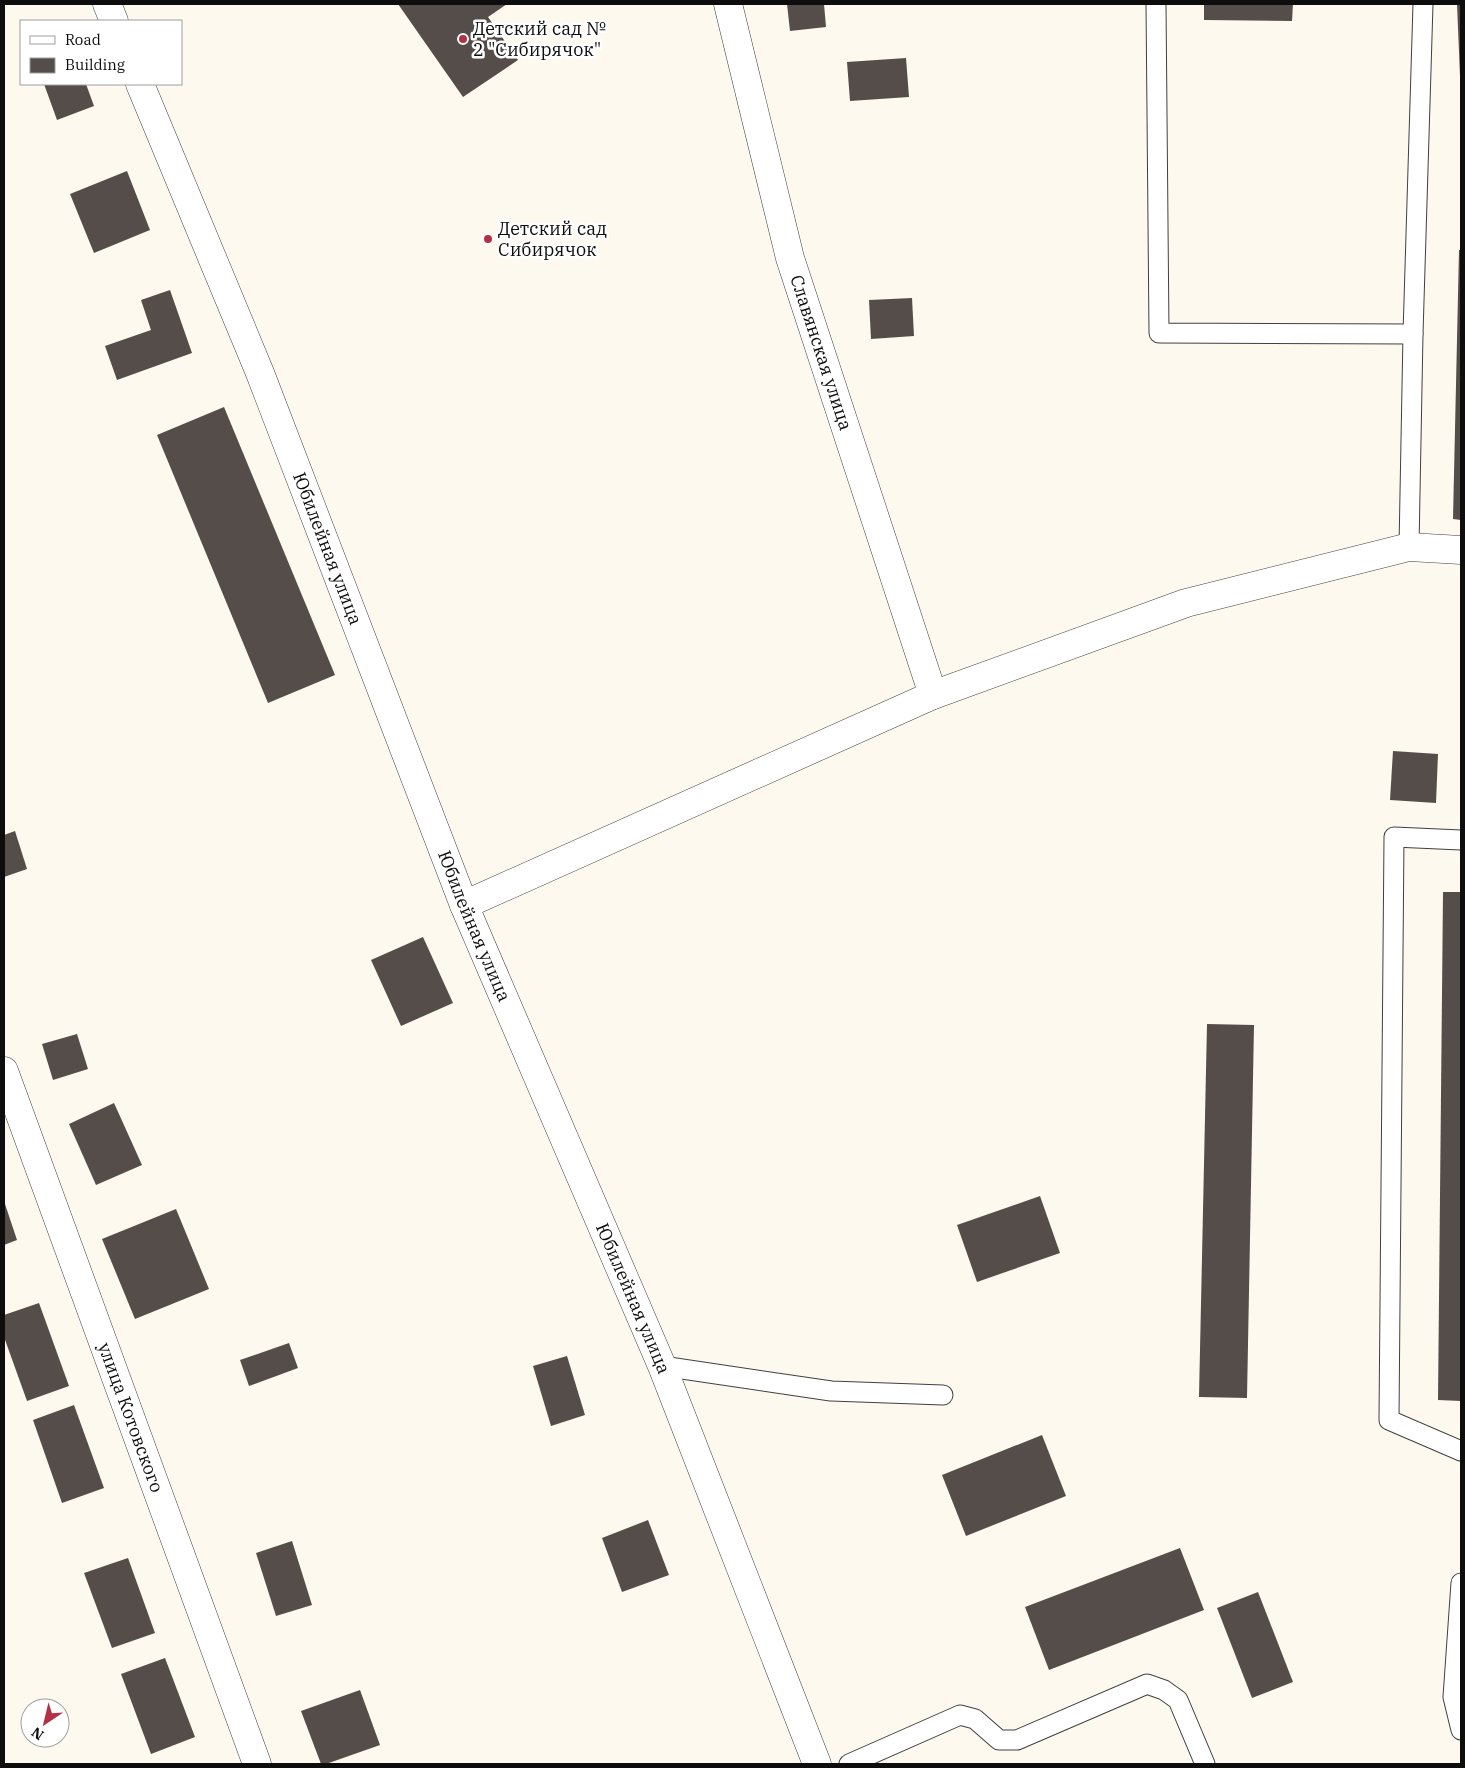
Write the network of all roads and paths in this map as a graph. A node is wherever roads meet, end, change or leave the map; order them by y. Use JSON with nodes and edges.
{"nodes":[{"id":1,"x":107,"y":4,"type":"edge"},
{"id":2,"x":728,"y":4,"type":"edge"},
{"id":3,"x":1156,"y":4,"type":"edge"},
{"id":4,"x":1423,"y":4,"type":"edge"},
{"id":5,"x":114,"y":20,"type":"edge"},
{"id":6,"x":140,"y":85,"type":"edge"},
{"id":7,"x":1413,"y":334,"type":"junction"},
{"id":8,"x":1409,"y":547,"type":"junction"},
{"id":9,"x":1461,"y":550,"type":"edge"},
{"id":10,"x":933,"y":695,"type":"junction"},
{"id":11,"x":1461,"y":840,"type":"edge"},
{"id":12,"x":464,"y":905,"type":"junction"},
{"id":13,"x":4,"y":1070,"type":"edge"},
{"id":14,"x":662,"y":1366,"type":"junction"},
{"id":15,"x":943,"y":1395,"type":"dead end"},
{"id":16,"x":1461,"y":1452,"type":"edge"},
{"id":17,"x":1461,"y":1583,"type":"edge"},
{"id":18,"x":1461,"y":1730,"type":"edge"},
{"id":19,"x":257,"y":1764,"type":"edge"},
{"id":20,"x":817,"y":1764,"type":"edge"},
{"id":21,"x":850,"y":1764,"type":"edge"},
{"id":22,"x":1205,"y":1764,"type":"edge"}],
"edges":[{"from":1,"to":5,"type":"street"},
{"from":2,"to":10,"type":"street","name":"Славянская улица"},
{"from":3,"to":7,"type":"lane"},
{"from":4,"to":7,"type":"lane"},
{"from":6,"to":12,"type":"street","name":"Юбилейная улица"},
{"from":7,"to":8,"type":"lane"},
{"from":8,"to":9,"type":"street"},
{"from":8,"to":10,"type":"street"},
{"from":10,"to":12,"type":"street"},
{"from":11,"to":16,"type":"lane"},
{"from":12,"to":14,"type":"street","name":"Юбилейная улица"},
{"from":13,"to":19,"type":"street","name":"улица Котовского"},
{"from":14,"to":15,"type":"lane"},
{"from":14,"to":20,"type":"street","name":"Юбилейная улица"},
{"from":17,"to":18,"type":"lane"},
{"from":21,"to":22,"type":"lane"}]}
